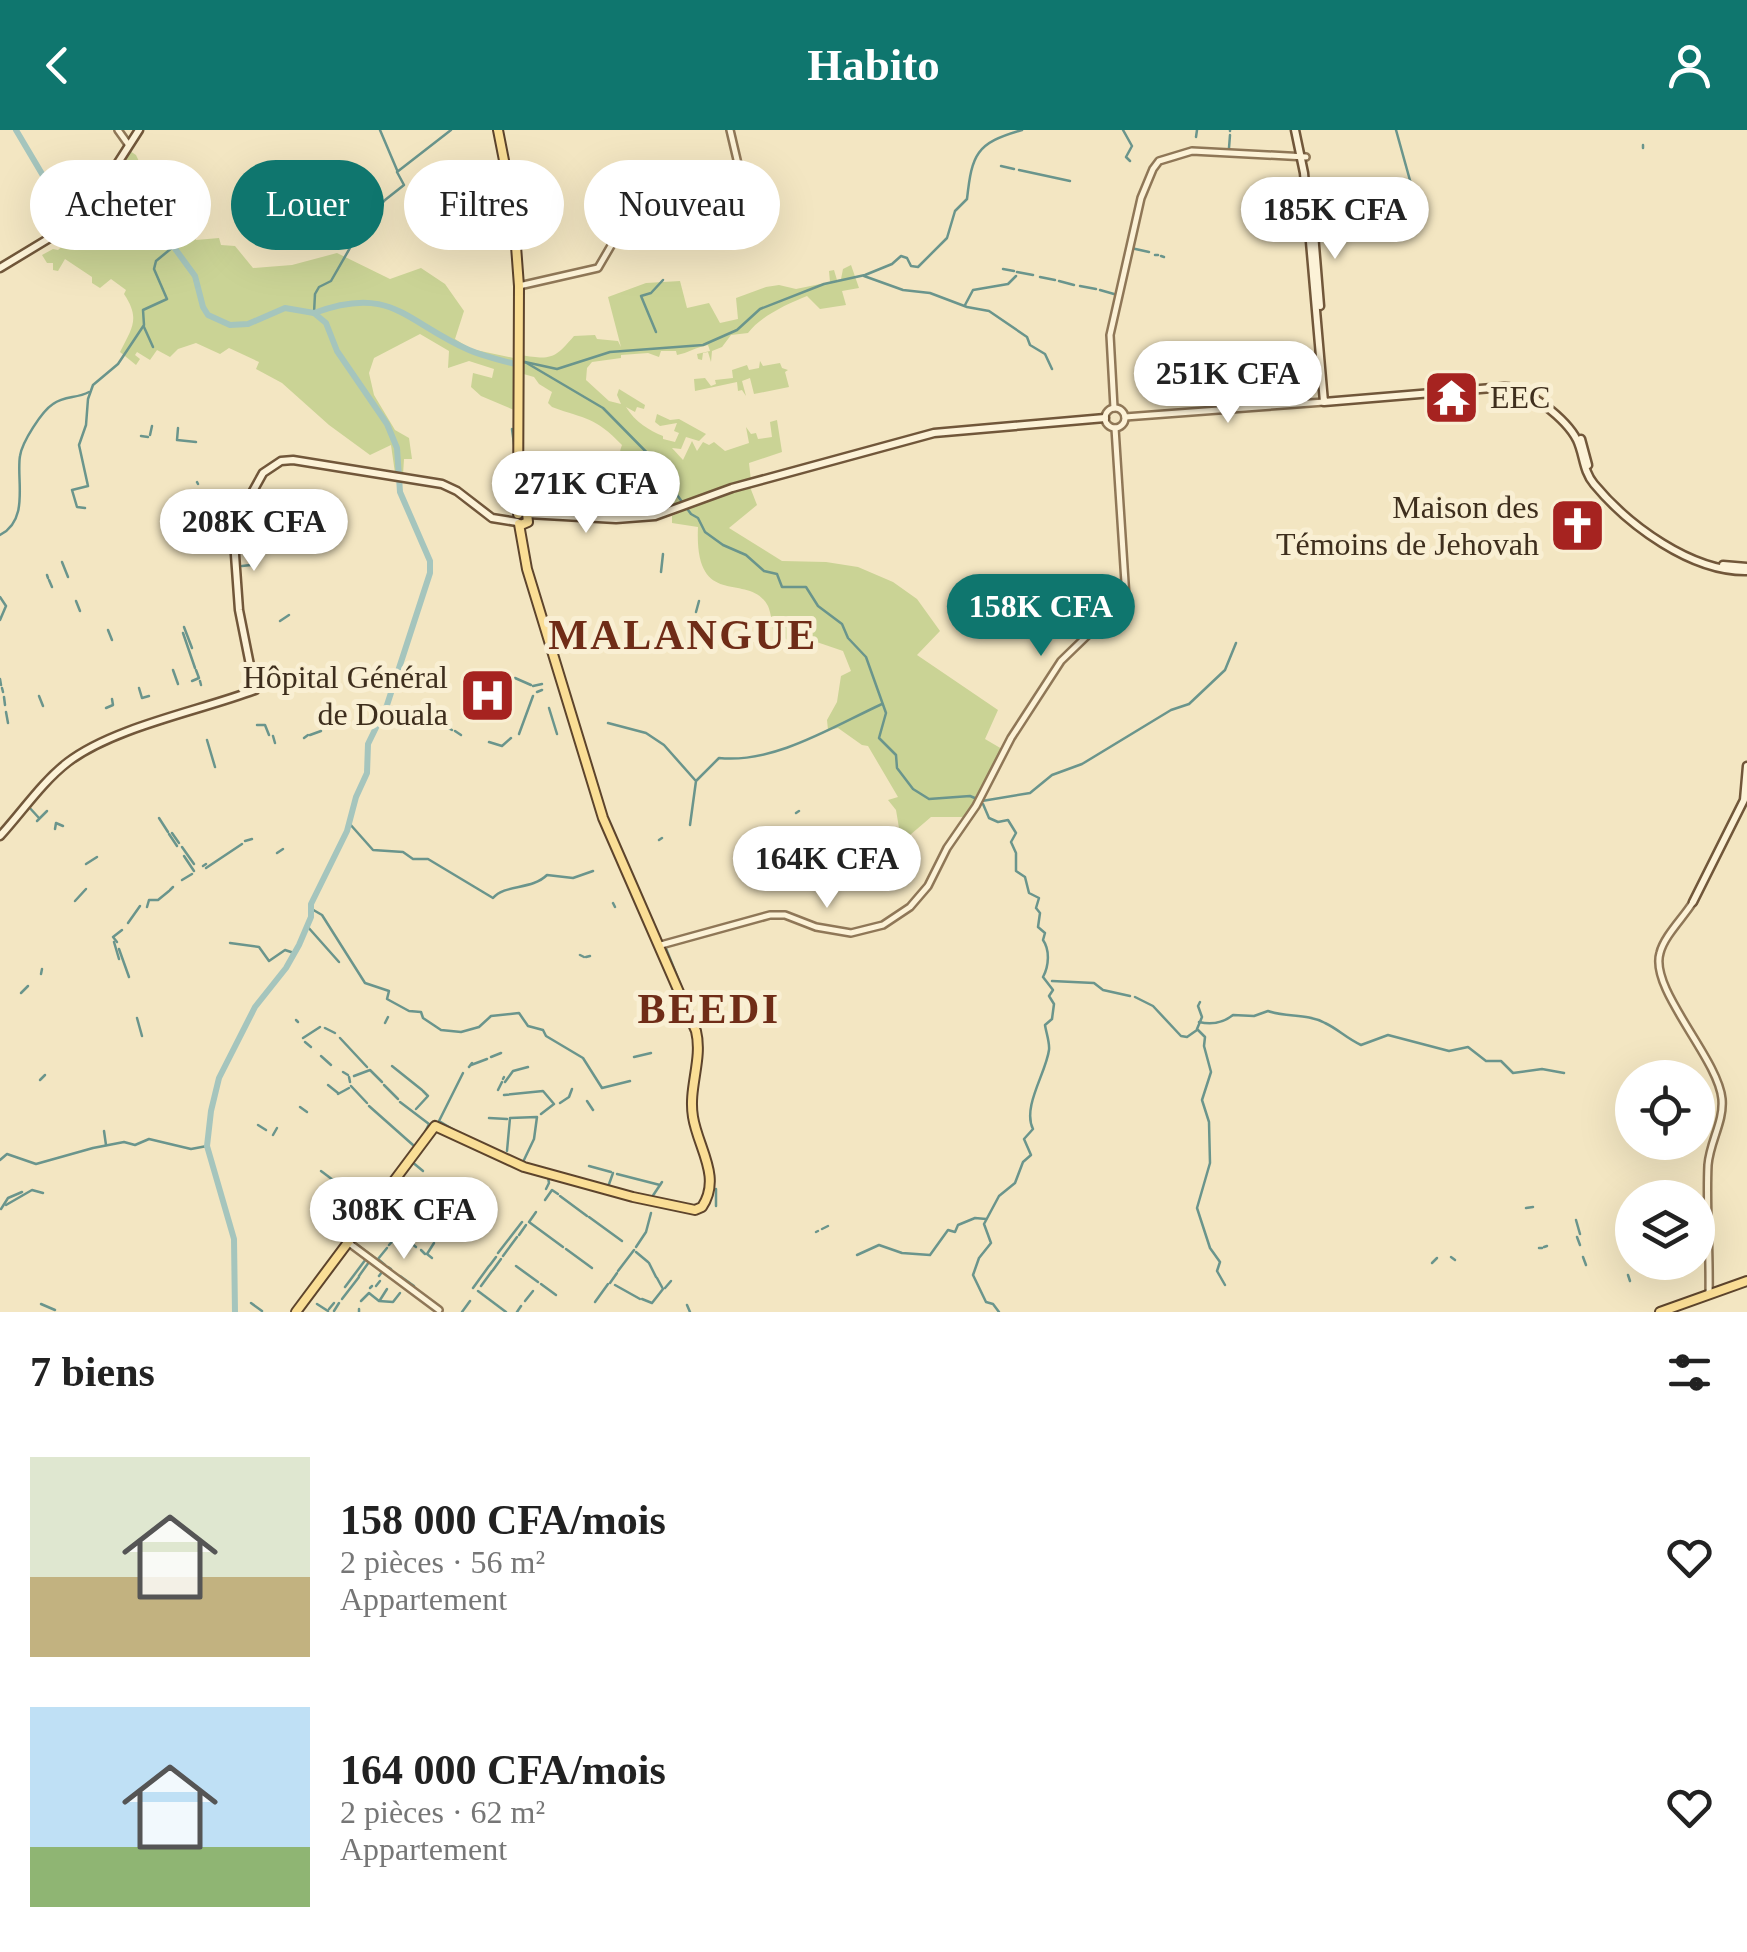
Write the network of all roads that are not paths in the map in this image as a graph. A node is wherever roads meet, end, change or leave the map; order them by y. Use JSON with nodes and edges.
{"nodes":[{"id":1,"x":118,"y":130,"type":"edge"},
{"id":2,"x":139,"y":130,"type":"edge"},
{"id":3,"x":498,"y":130,"type":"edge"},
{"id":4,"x":730,"y":130,"type":"edge"},
{"id":5,"x":1297,"y":130,"type":"edge"},
{"id":6,"x":128,"y":144,"type":"junction"},
{"id":7,"x":1304,"y":157,"type":"junction"},
{"id":8,"x":0,"y":268,"type":"edge"},
{"id":9,"x":519,"y":286,"type":"junction"},
{"id":10,"x":1325,"y":401,"type":"junction"},
{"id":11,"x":1114,"y":408,"type":"junction"},
{"id":12,"x":1125,"y":417,"type":"junction"},
{"id":13,"x":1105,"y":418,"type":"junction"},
{"id":14,"x":1115,"y":428,"type":"junction"},
{"id":15,"x":521,"y":519,"type":"junction"},
{"id":16,"x":1747,"y":569,"type":"edge"},
{"id":17,"x":1747,"y":766,"type":"edge"},
{"id":18,"x":0,"y":836,"type":"edge"},
{"id":19,"x":1694,"y":902,"type":"joint"},
{"id":20,"x":661,"y":945,"type":"junction"},
{"id":21,"x":348,"y":1243,"type":"junction"},
{"id":22,"x":1747,"y":1281,"type":"edge"},
{"id":23,"x":1709,"y":1295,"type":"junction"},
{"id":24,"x":440,"y":1310,"type":"edge"},
{"id":25,"x":296,"y":1312,"type":"edge"},
{"id":26,"x":1660,"y":1312,"type":"edge"}],
"edges":[{"from":1,"to":6,"type":"street"},
{"from":2,"to":6,"type":"main road"},
{"from":3,"to":9,"type":"main road"},
{"from":4,"to":9,"type":"street"},
{"from":5,"to":7,"type":"main road"},
{"from":6,"to":8,"type":"main road"},
{"from":7,"to":10,"type":"main road"},
{"from":7,"to":11,"type":"street"},
{"from":9,"to":15,"type":"main road"},
{"from":10,"to":12,"type":"street"},
{"from":10,"to":16,"type":"main road"},
{"from":11,"to":12,"type":"street"},
{"from":11,"to":13,"type":"street"},
{"from":12,"to":14,"type":"street"},
{"from":13,"to":14,"type":"street"},
{"from":13,"to":15,"type":"main road"},
{"from":14,"to":20,"type":"street"},
{"from":15,"to":18,"type":"main road"},
{"from":15,"to":20,"type":"main road"},
{"from":17,"to":19,"type":"main road"},
{"from":19,"to":23,"type":"street"},
{"from":20,"to":21,"type":"main road"},
{"from":21,"to":24,"type":"street"},
{"from":21,"to":25,"type":"main road"},
{"from":22,"to":23,"type":"main road"},
{"from":23,"to":26,"type":"main road"}]}
